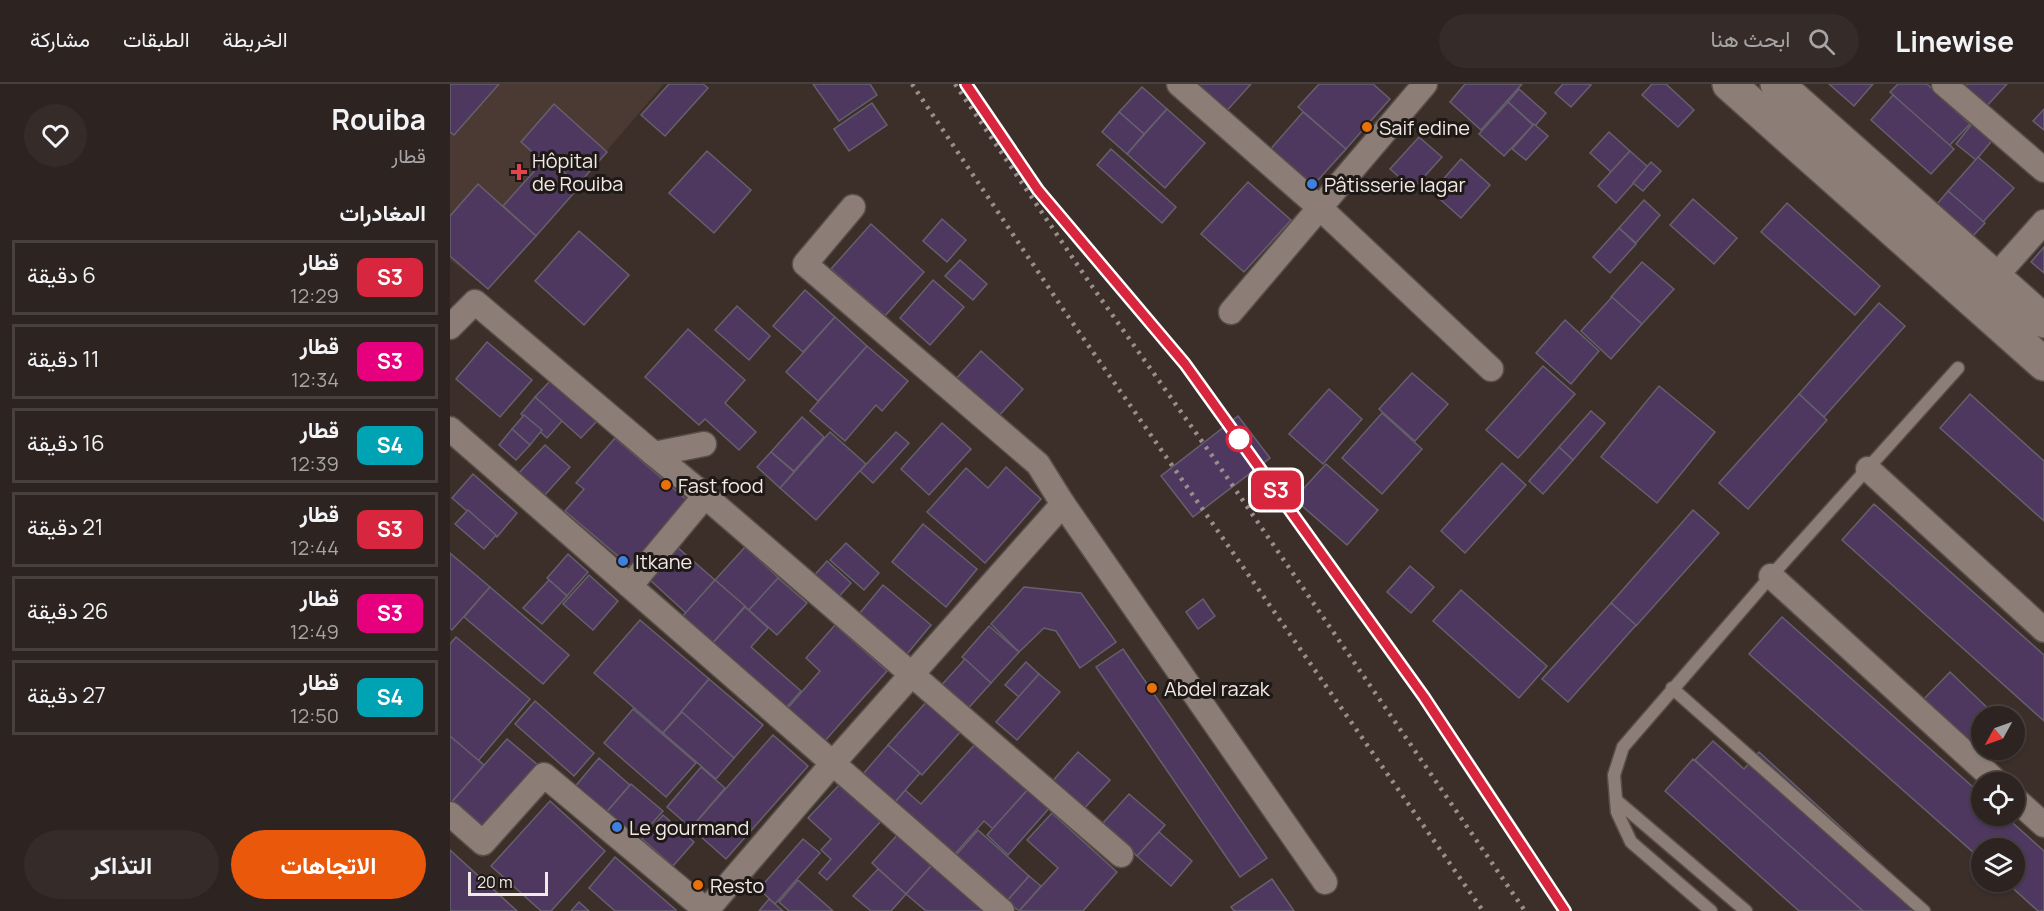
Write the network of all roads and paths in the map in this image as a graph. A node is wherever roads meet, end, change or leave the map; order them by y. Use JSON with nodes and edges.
{"nodes":[{"id":1,"x":1179,"y":84,"type":"edge"},
{"id":2,"x":1425,"y":84,"type":"edge"},
{"id":3,"x":1729,"y":84,"type":"edge"},
{"id":4,"x":1778,"y":84,"type":"edge"},
{"id":5,"x":1944,"y":84,"type":"edge"},
{"id":6,"x":2044,"y":170,"type":"edge"},
{"id":7,"x":853,"y":207,"type":"dead end"},
{"id":8,"x":1319,"y":207,"type":"junction"},
{"id":9,"x":2044,"y":222,"type":"edge"},
{"id":10,"x":1995,"y":277,"type":"junction"},
{"id":11,"x":1231,"y":312,"type":"dead end"},
{"id":12,"x":2044,"y":321,"type":"edge"},
{"id":13,"x":450,"y":327,"type":"edge"},
{"id":14,"x":2044,"y":364,"type":"edge"},
{"id":15,"x":1958,"y":368,"type":"dead end"},
{"id":16,"x":1491,"y":369,"type":"dead end"},
{"id":17,"x":450,"y":429,"type":"edge"},
{"id":18,"x":704,"y":444,"type":"dead end"},
{"id":19,"x":654,"y":454,"type":"junction"},
{"id":20,"x":1868,"y":469,"type":"junction"},
{"id":21,"x":705,"y":496,"type":"junction"},
{"id":22,"x":1063,"y":504,"type":"junction"},
{"id":23,"x":1771,"y":576,"type":"junction"},
{"id":24,"x":630,"y":586,"type":"junction"},
{"id":25,"x":2044,"y":630,"type":"edge"},
{"id":26,"x":912,"y":675,"type":"junction"},
{"id":27,"x":1672,"y":688,"type":"junction"},
{"id":28,"x":833,"y":763,"type":"junction"},
{"id":29,"x":1986,"y":772,"type":"edge"},
{"id":30,"x":1616,"y":800,"type":"junction"},
{"id":31,"x":2025,"y":808,"type":"edge"},
{"id":32,"x":450,"y":814,"type":"edge"},
{"id":33,"x":2044,"y":825,"type":"edge"},
{"id":34,"x":1121,"y":855,"type":"dead end"},
{"id":35,"x":1325,"y":882,"type":"dead end"},
{"id":36,"x":706,"y":911,"type":"edge"},
{"id":37,"x":1002,"y":911,"type":"edge"},
{"id":38,"x":1711,"y":911,"type":"edge"},
{"id":39,"x":1746,"y":911,"type":"edge"},
{"id":40,"x":1924,"y":911,"type":"edge"}],
"edges":[{"from":1,"to":8,"type":"street"},
{"from":2,"to":8,"type":"street"},
{"from":3,"to":14,"type":"main road"},
{"from":4,"to":10,"type":"main road"},
{"from":5,"to":6,"type":"street"},
{"from":7,"to":22,"type":"street"},
{"from":8,"to":11,"type":"street"},
{"from":8,"to":16,"type":"street"},
{"from":9,"to":10,"type":"street"},
{"from":10,"to":12,"type":"main road"},
{"from":13,"to":19,"type":"street"},
{"from":15,"to":20,"type":"lane"},
{"from":17,"to":24,"type":"street"},
{"from":18,"to":19,"type":"street"},
{"from":19,"to":21,"type":"street"},
{"from":20,"to":23,"type":"lane"},
{"from":20,"to":25,"type":"street"},
{"from":21,"to":24,"type":"street"},
{"from":21,"to":26,"type":"street"},
{"from":22,"to":26,"type":"street"},
{"from":22,"to":35,"type":"street"},
{"from":23,"to":27,"type":"lane"},
{"from":23,"to":29,"type":"street"},
{"from":24,"to":28,"type":"street"},
{"from":26,"to":28,"type":"street"},
{"from":26,"to":34,"type":"street"},
{"from":27,"to":30,"type":"lane"},
{"from":27,"to":40,"type":"lane"},
{"from":28,"to":36,"type":"street"},
{"from":28,"to":37,"type":"street"},
{"from":30,"to":38,"type":"lane"},
{"from":30,"to":39,"type":"lane"},
{"from":31,"to":33,"type":"street"},
{"from":32,"to":36,"type":"street"}]}
